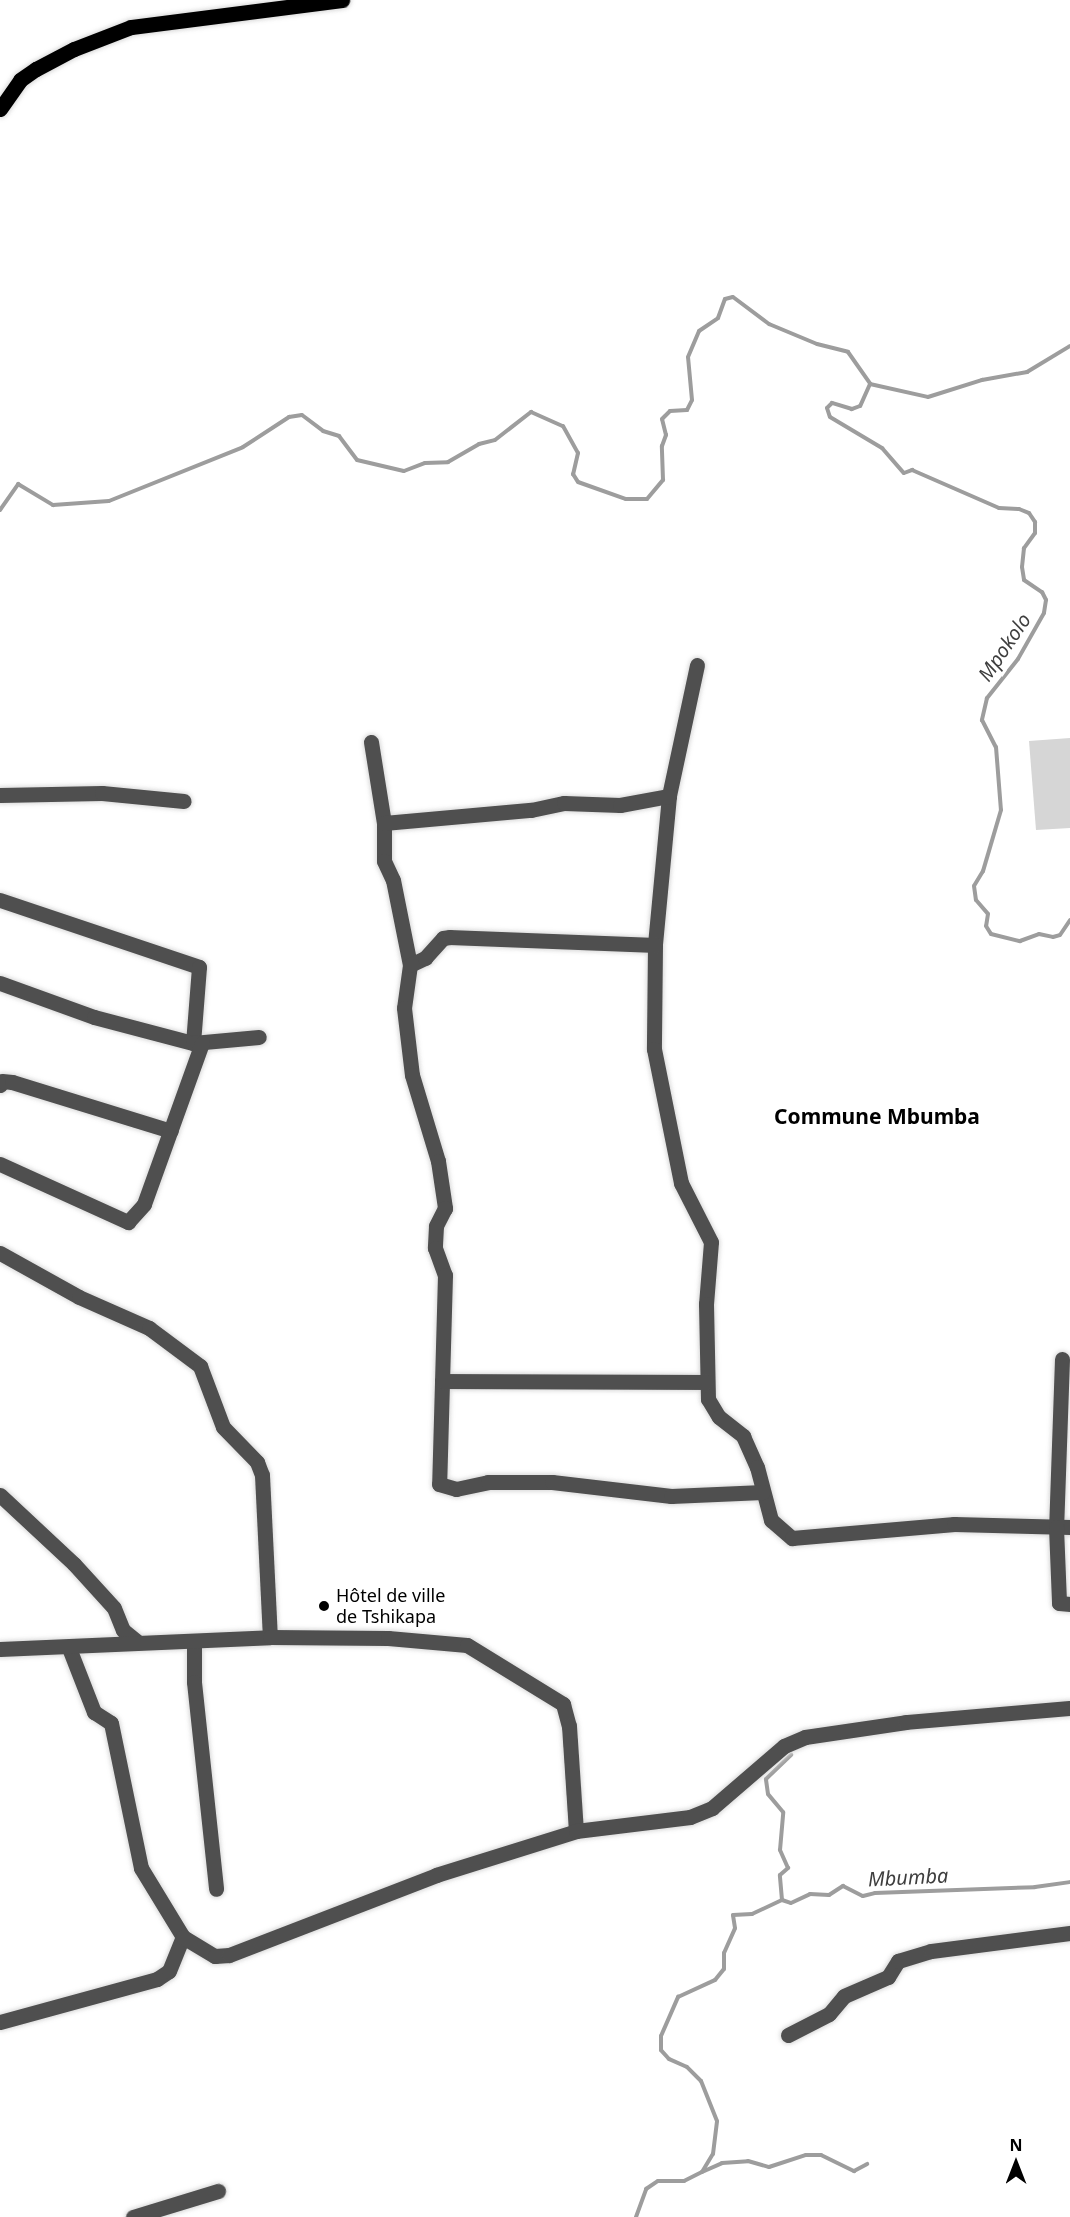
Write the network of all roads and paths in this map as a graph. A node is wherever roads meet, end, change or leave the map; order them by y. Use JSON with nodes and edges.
{"nodes":[{"id":1,"x":342,"y":0,"type":"edge"},
{"id":2,"x":0,"y":109,"type":"edge"},
{"id":3,"x":697,"y":665,"type":"dead end"},
{"id":4,"x":371,"y":742,"type":"dead end"},
{"id":5,"x":0,"y":795,"type":"edge"},
{"id":6,"x":669,"y":796,"type":"junction"},
{"id":7,"x":184,"y":801,"type":"dead end"},
{"id":8,"x":384,"y":823,"type":"junction"},
{"id":9,"x":0,"y":900,"type":"edge"},
{"id":10,"x":656,"y":945,"type":"junction"},
{"id":11,"x":410,"y":965,"type":"junction"},
{"id":12,"x":0,"y":983,"type":"edge"},
{"id":13,"x":259,"y":1038,"type":"dead end"},
{"id":14,"x":198,"y":1043,"type":"junction"},
{"id":15,"x":0,"y":1085,"type":"edge"},
{"id":16,"x":171,"y":1131,"type":"junction"},
{"id":17,"x":0,"y":1164,"type":"edge"},
{"id":18,"x":0,"y":1253,"type":"edge"},
{"id":19,"x":1062,"y":1359,"type":"dead end"},
{"id":20,"x":442,"y":1381,"type":"junction"},
{"id":21,"x":706,"y":1382,"type":"junction"},
{"id":22,"x":764,"y":1492,"type":"junction"},
{"id":23,"x":0,"y":1495,"type":"edge"},
{"id":24,"x":1063,"y":1527,"type":"edge"},
{"id":25,"x":1070,"y":1604,"type":"edge"},
{"id":26,"x":270,"y":1637,"type":"junction"},
{"id":27,"x":138,"y":1642,"type":"junction"},
{"id":28,"x":194,"y":1643,"type":"junction"},
{"id":29,"x":0,"y":1648,"type":"edge"},
{"id":30,"x":69,"y":1648,"type":"junction"},
{"id":31,"x":1070,"y":1708,"type":"edge"},
{"id":32,"x":576,"y":1832,"type":"junction"},
{"id":33,"x":216,"y":1889,"type":"dead end"},
{"id":34,"x":1070,"y":1933,"type":"edge"},
{"id":35,"x":183,"y":1937,"type":"junction"},
{"id":36,"x":0,"y":2022,"type":"edge"},
{"id":37,"x":788,"y":2035,"type":"dead end"},
{"id":38,"x":218,"y":2191,"type":"dead end"},
{"id":39,"x":133,"y":2217,"type":"edge"}],
"edges":[{"from":1,"to":2,"type":"main road"},
{"from":3,"to":6,"type":"street"},
{"from":4,"to":8,"type":"street"},
{"from":5,"to":7,"type":"street"},
{"from":6,"to":8,"type":"street"},
{"from":6,"to":10,"type":"street"},
{"from":8,"to":11,"type":"street"},
{"from":9,"to":14,"type":"street"},
{"from":10,"to":11,"type":"street"},
{"from":10,"to":21,"type":"street"},
{"from":11,"to":20,"type":"street"},
{"from":12,"to":14,"type":"street"},
{"from":13,"to":14,"type":"street"},
{"from":14,"to":16,"type":"street"},
{"from":15,"to":16,"type":"street"},
{"from":16,"to":17,"type":"street"},
{"from":18,"to":26,"type":"street"},
{"from":19,"to":24,"type":"street"},
{"from":20,"to":21,"type":"street"},
{"from":20,"to":22,"type":"street"},
{"from":21,"to":22,"type":"street"},
{"from":22,"to":24,"type":"street"},
{"from":23,"to":27,"type":"street"},
{"from":24,"to":25,"type":"street"},
{"from":26,"to":28,"type":"street"},
{"from":26,"to":32,"type":"street"},
{"from":27,"to":28,"type":"street"},
{"from":27,"to":30,"type":"street"},
{"from":28,"to":33,"type":"street"},
{"from":29,"to":30,"type":"street"},
{"from":30,"to":35,"type":"street"},
{"from":31,"to":32,"type":"street"},
{"from":32,"to":35,"type":"street"},
{"from":34,"to":37,"type":"street"},
{"from":35,"to":36,"type":"street"},
{"from":38,"to":39,"type":"street"}]}
